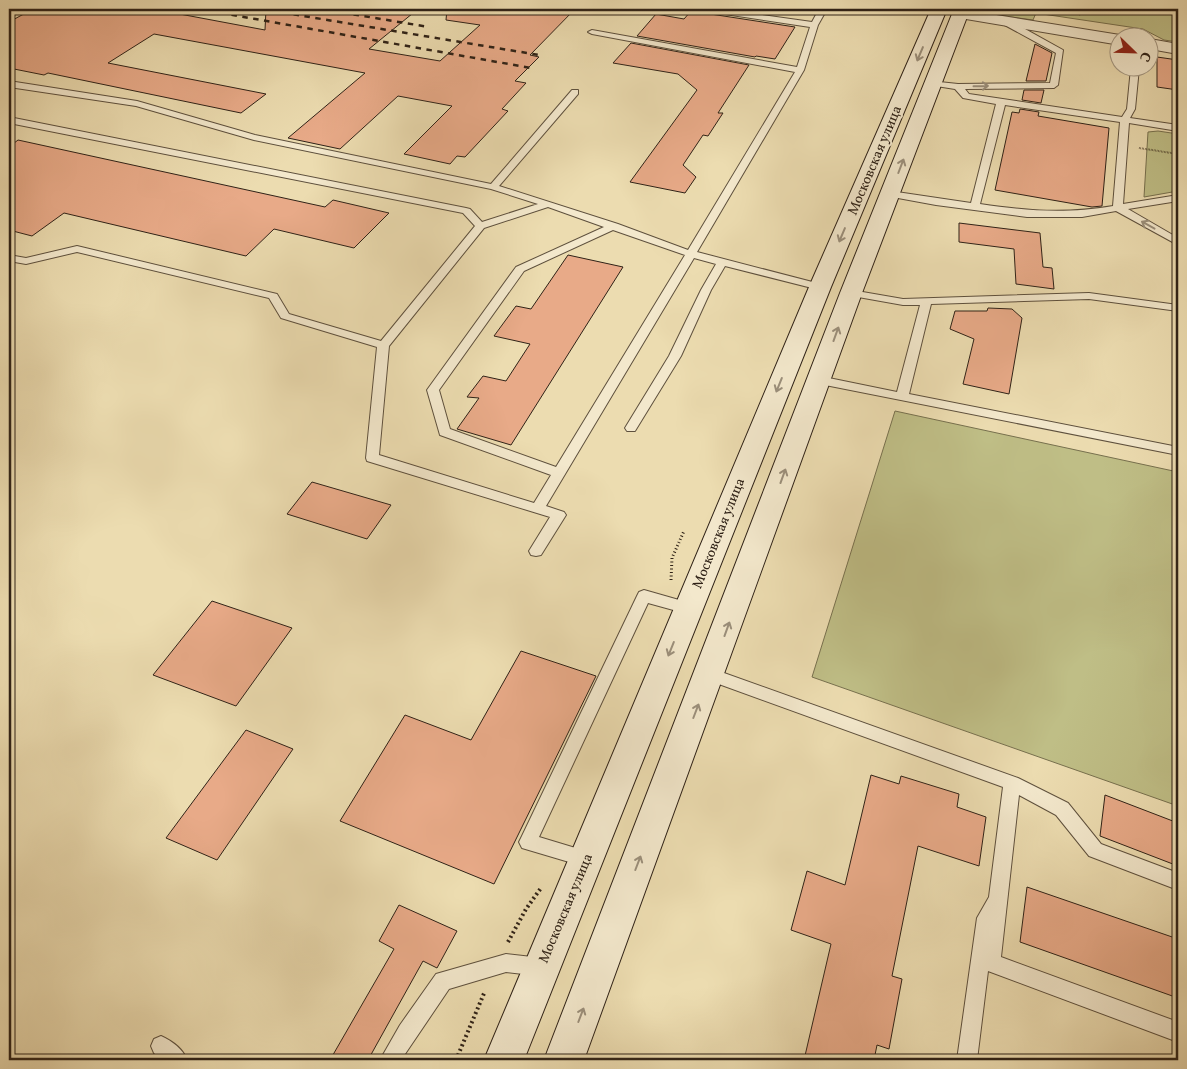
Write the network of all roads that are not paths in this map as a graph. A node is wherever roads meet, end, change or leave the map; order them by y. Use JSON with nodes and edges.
{"nodes":[{"id":1,"x":705,"y":9,"type":"edge"},
{"id":2,"x":823,"y":9,"type":"edge"},
{"id":3,"x":953,"y":11,"type":"edge"},
{"id":4,"x":1004,"y":21,"type":"junction"},
{"id":5,"x":814,"y":25,"type":"junction"},
{"id":6,"x":592,"y":32,"type":"dead end"},
{"id":7,"x":1110,"y":38,"type":"edge"},
{"id":8,"x":1160,"y":46,"type":"edge"},
{"id":9,"x":1178,"y":49,"type":"edge"},
{"id":10,"x":800,"y":70,"type":"junction"},
{"id":11,"x":1134,"y":78,"type":"edge"},
{"id":12,"x":933,"y":83,"type":"junction"},
{"id":13,"x":9,"y":84,"type":"edge"},
{"id":14,"x":958,"y":87,"type":"junction"},
{"id":15,"x":575,"y":92,"type":"dead end"},
{"id":16,"x":1001,"y":102,"type":"junction"},
{"id":17,"x":9,"y":120,"type":"edge"},
{"id":18,"x":1126,"y":120,"type":"junction"},
{"id":19,"x":23,"y":123,"type":"junction"},
{"id":20,"x":1178,"y":128,"type":"edge"},
{"id":21,"x":9,"y":133,"type":"edge"},
{"id":22,"x":493,"y":187,"type":"junction"},
{"id":23,"x":890,"y":194,"type":"junction"},
{"id":24,"x":1178,"y":198,"type":"edge"},
{"id":25,"x":548,"y":204,"type":"junction"},
{"id":26,"x":975,"y":206,"type":"junction"},
{"id":27,"x":1118,"y":208,"type":"junction"},
{"id":28,"x":480,"y":226,"type":"junction"},
{"id":29,"x":614,"y":226,"type":"junction"},
{"id":30,"x":1178,"y":242,"type":"edge"},
{"id":31,"x":691,"y":254,"type":"junction"},
{"id":32,"x":9,"y":258,"type":"edge"},
{"id":33,"x":722,"y":262,"type":"junction"},
{"id":34,"x":820,"y":287,"type":"junction"},
{"id":35,"x":851,"y":293,"type":"junction"},
{"id":36,"x":926,"y":302,"type":"junction"},
{"id":37,"x":1178,"y":308,"type":"edge"},
{"id":38,"x":383,"y":345,"type":"junction"},
{"id":39,"x":819,"y":380,"type":"junction"},
{"id":40,"x":902,"y":397,"type":"junction"},
{"id":41,"x":631,"y":428,"type":"dead end"},
{"id":42,"x":1178,"y":452,"type":"edge"},
{"id":43,"x":558,"y":473,"type":"junction"},
{"id":44,"x":537,"y":508,"type":"junction"},
{"id":45,"x":536,"y":551,"type":"dead end"},
{"id":46,"x":688,"y":608,"type":"junction"},
{"id":47,"x":710,"y":674,"type":"junction"},
{"id":48,"x":1012,"y":783,"type":"junction"},
{"id":49,"x":586,"y":859,"type":"junction"},
{"id":50,"x":1178,"y":881,"type":"edge"},
{"id":51,"x":998,"y":900,"type":"junction"},
{"id":52,"x":541,"y":967,"type":"junction"},
{"id":53,"x":1178,"y":1032,"type":"edge"},
{"id":54,"x":162,"y":1046,"type":"dead end"},
{"id":55,"x":177,"y":1060,"type":"edge"},
{"id":56,"x":390,"y":1060,"type":"edge"},
{"id":57,"x":504,"y":1060,"type":"edge"},
{"id":58,"x":564,"y":1060,"type":"edge"},
{"id":59,"x":967,"y":1060,"type":"edge"}],
"edges":[{"from":1,"to":5,"type":"lane"},
{"from":2,"to":5,"type":"lane"},
{"from":3,"to":4,"type":"main road"},
{"from":3,"to":12,"type":"main road","name":"Московская улица"},
{"from":3,"to":34,"type":"main road","name":"Московская улица","one_way":true},
{"from":4,"to":7,"type":"main road"},
{"from":14,"to":4,"type":"lane","one_way":true},
{"from":5,"to":10,"type":"lane"},
{"from":6,"to":10,"type":"lane"},
{"from":8,"to":9,"type":"main road"},
{"from":10,"to":31,"type":"lane"},
{"from":11,"to":18,"type":"lane"},
{"from":12,"to":14,"type":"lane"},
{"from":23,"to":12,"type":"main road","name":"Московская улица","one_way":true},
{"from":13,"to":22,"type":"lane"},
{"from":14,"to":16,"type":"lane"},
{"from":15,"to":22,"type":"lane"},
{"from":16,"to":18,"type":"lane"},
{"from":16,"to":26,"type":"lane"},
{"from":17,"to":19,"type":"lane"},
{"from":18,"to":20,"type":"lane"},
{"from":18,"to":27,"type":"lane"},
{"from":19,"to":21,"type":"lane"},
{"from":19,"to":28,"type":"lane"},
{"from":22,"to":25,"type":"lane"},
{"from":23,"to":26,"type":"lane"},
{"from":23,"to":35,"type":"main road","name":"Московская улица"},
{"from":24,"to":27,"type":"lane"},
{"from":25,"to":28,"type":"lane"},
{"from":25,"to":29,"type":"lane"},
{"from":26,"to":27,"type":"lane"},
{"from":30,"to":27,"type":"lane","one_way":true},
{"from":28,"to":38,"type":"lane"},
{"from":29,"to":31,"type":"lane"},
{"from":29,"to":43,"type":"lane"},
{"from":31,"to":33,"type":"lane"},
{"from":31,"to":43,"type":"lane"},
{"from":32,"to":38,"type":"lane"},
{"from":33,"to":34,"type":"lane"},
{"from":33,"to":41,"type":"lane"},
{"from":34,"to":46,"type":"main road","name":"Московская улица","one_way":true},
{"from":35,"to":36,"type":"lane"},
{"from":39,"to":35,"type":"main road","name":"Московская улица","one_way":true},
{"from":36,"to":37,"type":"lane"},
{"from":36,"to":40,"type":"lane"},
{"from":38,"to":44,"type":"lane"},
{"from":39,"to":40,"type":"lane"},
{"from":47,"to":39,"type":"main road","name":"Московская улица","one_way":true},
{"from":40,"to":42,"type":"lane"},
{"from":43,"to":44,"type":"lane"},
{"from":44,"to":45,"type":"lane"},
{"from":46,"to":49,"type":"main road","name":"Московская улица","one_way":true},
{"from":46,"to":49,"type":"lane"},
{"from":47,"to":48,"type":"lane"},
{"from":58,"to":47,"type":"main road","name":"Московская улица","one_way":true},
{"from":48,"to":50,"type":"lane"},
{"from":48,"to":51,"type":"lane"},
{"from":49,"to":52,"type":"main road","name":"Московская улица"},
{"from":51,"to":53,"type":"lane"},
{"from":51,"to":59,"type":"lane"},
{"from":52,"to":56,"type":"lane"},
{"from":52,"to":57,"type":"main road","name":"Московская улица"},
{"from":54,"to":55,"type":"lane"}]}
